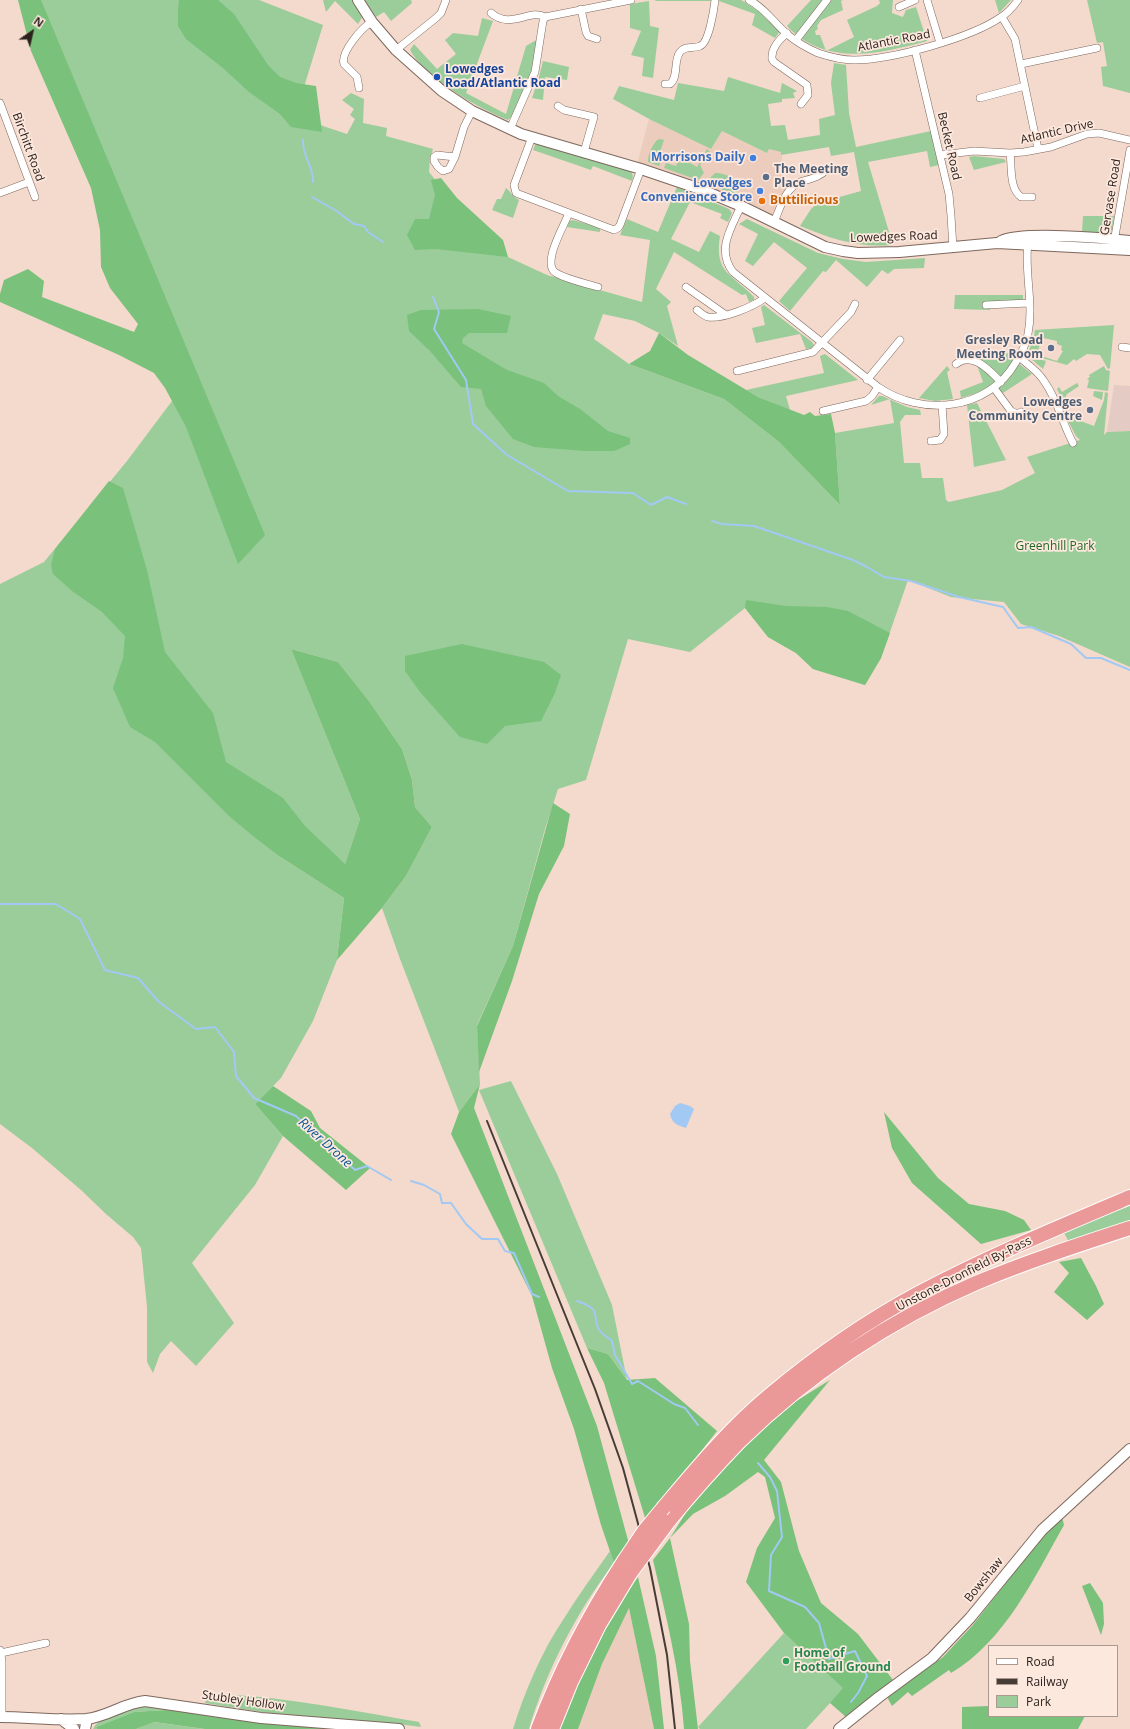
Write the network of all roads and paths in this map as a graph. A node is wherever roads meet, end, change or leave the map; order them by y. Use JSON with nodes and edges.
{"nodes":[{"id":1,"x":358,"y":0,"type":"edge"},
{"id":2,"x":446,"y":0,"type":"edge"},
{"id":3,"x":631,"y":0,"type":"edge"},
{"id":4,"x":716,"y":0,"type":"edge"},
{"id":5,"x":749,"y":0,"type":"edge"},
{"id":6,"x":827,"y":0,"type":"edge"},
{"id":7,"x":915,"y":0,"type":"edge"},
{"id":8,"x":927,"y":0,"type":"edge"},
{"id":9,"x":1018,"y":0,"type":"edge"},
{"id":10,"x":598,"y":3,"type":"edge"},
{"id":11,"x":899,"y":8,"type":"dead end"},
{"id":12,"x":581,"y":9,"type":"junction"},
{"id":13,"x":491,"y":13,"type":"dead end"},
{"id":14,"x":545,"y":17,"type":"junction"},
{"id":15,"x":1002,"y":17,"type":"junction"},
{"id":16,"x":372,"y":22,"type":"junction"},
{"id":17,"x":787,"y":33,"type":"junction"},
{"id":18,"x":597,"y":39,"type":"dead end"},
{"id":19,"x":796,"y":40,"type":"junction"},
{"id":20,"x":940,"y":43,"type":"junction"},
{"id":21,"x":1097,"y":48,"type":"dead end"},
{"id":22,"x":396,"y":50,"type":"junction"},
{"id":23,"x":915,"y":50,"type":"junction"},
{"id":24,"x":1021,"y":64,"type":"junction"},
{"id":25,"x":665,"y":84,"type":"dead end"},
{"id":26,"x":1025,"y":86,"type":"junction"},
{"id":27,"x":359,"y":88,"type":"dead end"},
{"id":28,"x":980,"y":98,"type":"dead end"},
{"id":29,"x":0,"y":103,"type":"edge"},
{"id":30,"x":801,"y":104,"type":"dead end"},
{"id":31,"x":558,"y":106,"type":"dead end"},
{"id":32,"x":472,"y":111,"type":"junction"},
{"id":33,"x":510,"y":130,"type":"junction"},
{"id":34,"x":532,"y":137,"type":"junction"},
{"id":35,"x":1130,"y":140,"type":"edge"},
{"id":36,"x":1038,"y":149,"type":"junction"},
{"id":37,"x":1130,"y":150,"type":"edge"},
{"id":38,"x":584,"y":152,"type":"junction"},
{"id":39,"x":1010,"y":153,"type":"junction"},
{"id":40,"x":941,"y":155,"type":"junction"},
{"id":41,"x":455,"y":157,"type":"dead end"},
{"id":42,"x":1128,"y":162,"type":"edge"},
{"id":43,"x":641,"y":169,"type":"junction"},
{"id":44,"x":826,"y":170,"type":"dead end"},
{"id":45,"x":29,"y":182,"type":"junction"},
{"id":46,"x":0,"y":193,"type":"edge"},
{"id":47,"x":35,"y":197,"type":"dead end"},
{"id":48,"x":1032,"y":197,"type":"dead end"},
{"id":49,"x":741,"y":206,"type":"junction"},
{"id":50,"x":570,"y":213,"type":"junction"},
{"id":51,"x":774,"y":222,"type":"junction"},
{"id":52,"x":1028,"y":241,"type":"junction"},
{"id":53,"x":1130,"y":241,"type":"edge"},
{"id":54,"x":1114,"y":244,"type":"junction"},
{"id":55,"x":953,"y":248,"type":"junction"},
{"id":56,"x":1130,"y":250,"type":"edge"},
{"id":57,"x":598,"y":287,"type":"dead end"},
{"id":58,"x":686,"y":287,"type":"dead end"},
{"id":59,"x":765,"y":298,"type":"junction"},
{"id":60,"x":855,"y":304,"type":"dead end"},
{"id":61,"x":1029,"y":304,"type":"junction"},
{"id":62,"x":986,"y":305,"type":"dead end"},
{"id":63,"x":698,"y":310,"type":"dead end"},
{"id":64,"x":726,"y":315,"type":"junction"},
{"id":65,"x":900,"y":340,"type":"dead end"},
{"id":66,"x":822,"y":344,"type":"junction"},
{"id":67,"x":1122,"y":347,"type":"dead end"},
{"id":68,"x":1130,"y":348,"type":"edge"},
{"id":69,"x":1019,"y":358,"type":"junction"},
{"id":70,"x":956,"y":364,"type":"dead end"},
{"id":71,"x":737,"y":371,"type":"dead end"},
{"id":72,"x":867,"y":380,"type":"junction"},
{"id":73,"x":1001,"y":382,"type":"junction"},
{"id":74,"x":878,"y":387,"type":"junction"},
{"id":75,"x":994,"y":388,"type":"junction"},
{"id":76,"x":942,"y":406,"type":"junction"},
{"id":77,"x":823,"y":411,"type":"dead end"},
{"id":78,"x":1021,"y":412,"type":"dead end"},
{"id":79,"x":931,"y":441,"type":"dead end"},
{"id":80,"x":1073,"y":443,"type":"dead end"},
{"id":81,"x":1130,"y":1196,"type":"edge"},
{"id":82,"x":1130,"y":1228,"type":"edge"},
{"id":83,"x":1130,"y":1449,"type":"edge"},
{"id":84,"x":627,"y":1567,"type":"junction"},
{"id":85,"x":46,"y":1643,"type":"dead end"},
{"id":86,"x":0,"y":1651,"type":"edge"},
{"id":87,"x":1,"y":1717,"type":"edge"},
{"id":88,"x":61,"y":1719,"type":"junction"},
{"id":89,"x":86,"y":1724,"type":"edge"},
{"id":90,"x":332,"y":1726,"type":"edge"},
{"id":91,"x":74,"y":1729,"type":"edge"},
{"id":92,"x":399,"y":1729,"type":"edge"},
{"id":93,"x":538,"y":1729,"type":"edge"},
{"id":94,"x":552,"y":1729,"type":"edge"},
{"id":95,"x":839,"y":1729,"type":"edge"}],
"edges":[{"from":1,"to":16,"type":"street","name":"Lowedges Road"},
{"from":2,"to":22,"type":"street"},
{"from":3,"to":10,"type":"street"},
{"from":4,"to":25,"type":"street"},
{"from":5,"to":17,"type":"street","name":"Atlantic Road"},
{"from":6,"to":19,"type":"street"},
{"from":7,"to":11,"type":"street"},
{"from":8,"to":20,"type":"street","name":"Atlantic Road"},
{"from":9,"to":15,"type":"street","name":"Atlantic Road"},
{"from":10,"to":12,"type":"street"},
{"from":12,"to":14,"type":"street"},
{"from":12,"to":18,"type":"street"},
{"from":13,"to":14,"type":"street"},
{"from":14,"to":33,"type":"street"},
{"from":15,"to":20,"type":"street","name":"Atlantic Road"},
{"from":15,"to":24,"type":"street"},
{"from":16,"to":22,"type":"street","name":"Lowedges Road"},
{"from":16,"to":27,"type":"street"},
{"from":17,"to":19,"type":"street","name":"Atlantic Road"},
{"from":17,"to":30,"type":"street"},
{"from":19,"to":23,"type":"street","name":"Atlantic Road"},
{"from":20,"to":23,"type":"street","name":"Atlantic Road"},
{"from":21,"to":24,"type":"street"},
{"from":22,"to":32,"type":"street","name":"Lowedges Road"},
{"from":23,"to":40,"type":"street","name":"Becket Road"},
{"from":24,"to":26,"type":"street"},
{"from":26,"to":28,"type":"street"},
{"from":26,"to":36,"type":"street"},
{"from":29,"to":45,"type":"street","name":"Birchitt Road"},
{"from":31,"to":38,"type":"street"},
{"from":32,"to":33,"type":"street","name":"Lowedges Road"},
{"from":32,"to":41,"type":"street"},
{"from":33,"to":34,"type":"street","name":"Lowedges Road"},
{"from":34,"to":38,"type":"street","name":"Lowedges Road"},
{"from":34,"to":50,"type":"street"},
{"from":35,"to":36,"type":"street","name":"Atlantic Drive"},
{"from":36,"to":39,"type":"street","name":"Atlantic Drive"},
{"from":37,"to":42,"type":"street","name":"Gervase Road"},
{"from":38,"to":43,"type":"street","name":"Lowedges Road"},
{"from":39,"to":40,"type":"street","name":"Atlantic Drive"},
{"from":39,"to":48,"type":"street"},
{"from":40,"to":55,"type":"street","name":"Becket Road"},
{"from":42,"to":54,"type":"street","name":"Gervase Road"},
{"from":43,"to":49,"type":"street","name":"Lowedges Road"},
{"from":43,"to":50,"type":"street"},
{"from":44,"to":51,"type":"street"},
{"from":45,"to":46,"type":"street"},
{"from":45,"to":47,"type":"street","name":"Birchitt Road"},
{"from":49,"to":51,"type":"street","name":"Lowedges Road"},
{"from":49,"to":59,"type":"street"},
{"from":50,"to":57,"type":"street"},
{"from":51,"to":55,"type":"street","name":"Lowedges Road"},
{"from":52,"to":54,"type":"street","name":"Lowedges Road"},
{"from":52,"to":55,"type":"street","name":"Lowedges Road"},
{"from":52,"to":61,"type":"street"},
{"from":53,"to":54,"type":"street","name":"Lowedges Road"},
{"from":54,"to":56,"type":"street","name":"Lowedges Road"},
{"from":58,"to":64,"type":"street"},
{"from":59,"to":64,"type":"street"},
{"from":59,"to":66,"type":"street"},
{"from":60,"to":66,"type":"street"},
{"from":61,"to":62,"type":"street"},
{"from":61,"to":69,"type":"street"},
{"from":63,"to":64,"type":"street"},
{"from":65,"to":72,"type":"street"},
{"from":66,"to":71,"type":"street"},
{"from":66,"to":72,"type":"street"},
{"from":67,"to":68,"type":"street"},
{"from":69,"to":73,"type":"street"},
{"from":69,"to":80,"type":"street"},
{"from":70,"to":73,"type":"street"},
{"from":72,"to":74,"type":"street"},
{"from":73,"to":75,"type":"street"},
{"from":74,"to":76,"type":"street"},
{"from":74,"to":77,"type":"street"},
{"from":75,"to":76,"type":"street"},
{"from":75,"to":78,"type":"street"},
{"from":76,"to":79,"type":"street"},
{"from":81,"to":84,"type":"highway","name":"Unstone-Dronfield By-Pass","bridge":true},
{"from":82,"to":84,"type":"highway","name":"Unstone-Dronfield By-Pass","bridge":true},
{"from":83,"to":95,"type":"street","name":"Bowshaw"},
{"from":84,"to":93,"type":"highway","name":"Unstone-Dronfield By-Pass"},
{"from":84,"to":94,"type":"highway","name":"Unstone-Dronfield By-Pass"},
{"from":85,"to":86,"type":"street"},
{"from":86,"to":87,"type":"street"},
{"from":87,"to":88,"type":"street","name":"Stubley Hollow"},
{"from":88,"to":89,"type":"street","name":"Stubley Hollow"},
{"from":88,"to":91,"type":"street"},
{"from":89,"to":90,"type":"street","name":"Stubley Hollow"},
{"from":90,"to":92,"type":"street","name":"Stubley Hollow"}]}
